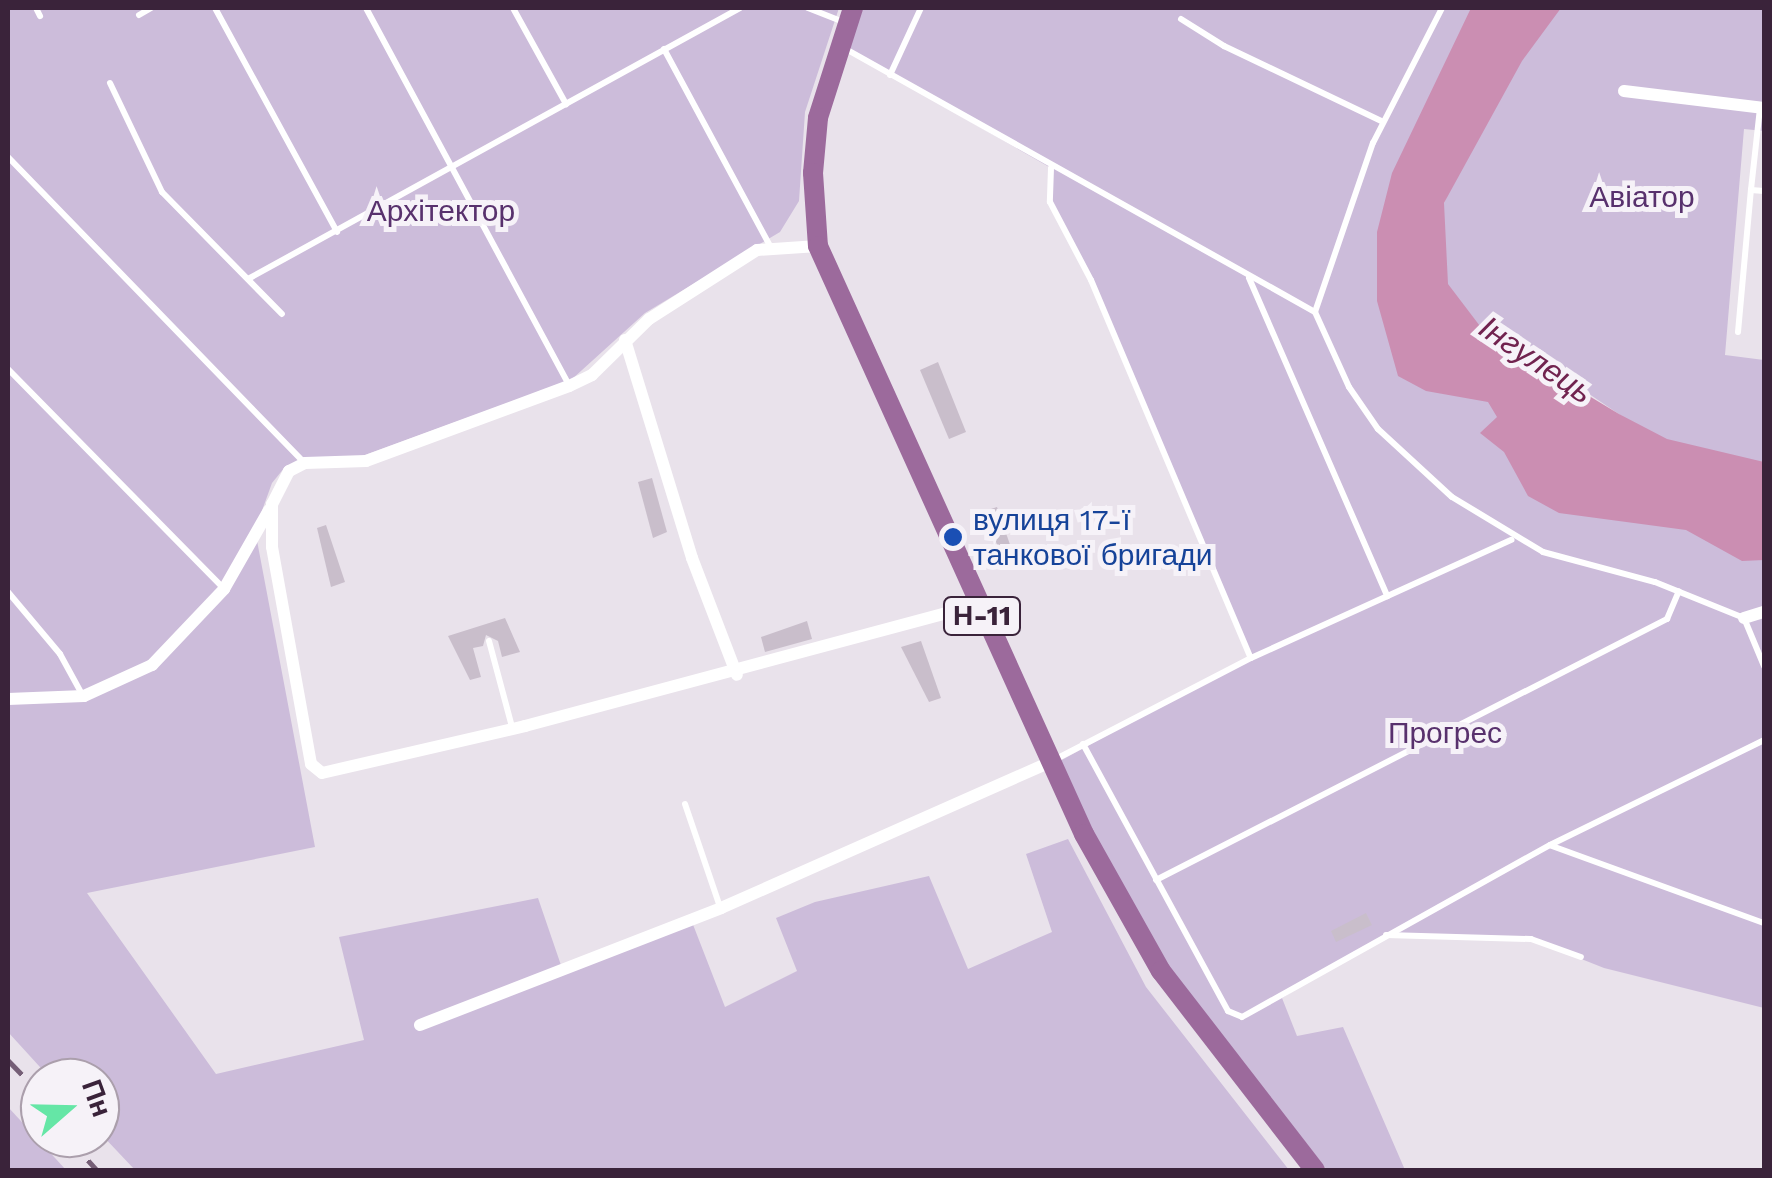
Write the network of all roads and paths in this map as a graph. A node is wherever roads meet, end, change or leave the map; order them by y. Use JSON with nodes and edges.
{"nodes":[{"id":1,"x":151,"y":8,"type":"edge"},
{"id":2,"x":214,"y":8,"type":"edge"},
{"id":3,"x":366,"y":8,"type":"edge"},
{"id":4,"x":513,"y":8,"type":"edge"},
{"id":5,"x":740,"y":8,"type":"edge"},
{"id":6,"x":808,"y":8,"type":"edge"},
{"id":7,"x":920,"y":8,"type":"edge"},
{"id":8,"x":1442,"y":8,"type":"edge"},
{"id":9,"x":139,"y":15,"type":"dead end"},
{"id":10,"x":850,"y":15,"type":"edge"},
{"id":11,"x":1180,"y":19,"type":"dead end"},
{"id":12,"x":839,"y":44,"type":"junction"},
{"id":13,"x":664,"y":49,"type":"junction"},
{"id":14,"x":890,"y":75,"type":"junction"},
{"id":15,"x":110,"y":83,"type":"dead end"},
{"id":16,"x":1624,"y":91,"type":"dead end"},
{"id":17,"x":566,"y":104,"type":"junction"},
{"id":18,"x":1762,"y":108,"type":"edge"},
{"id":19,"x":1384,"y":122,"type":"junction"},
{"id":20,"x":8,"y":157,"type":"edge"},
{"id":21,"x":453,"y":167,"type":"junction"},
{"id":22,"x":1051,"y":168,"type":"junction"},
{"id":23,"x":1752,"y":190,"type":"junction"},
{"id":24,"x":1764,"y":191,"type":"edge"},
{"id":25,"x":338,"y":232,"type":"junction"},
{"id":26,"x":770,"y":246,"type":"junction"},
{"id":27,"x":818,"y":246,"type":"junction"},
{"id":28,"x":1248,"y":276,"type":"junction"},
{"id":29,"x":248,"y":279,"type":"junction"},
{"id":30,"x":1315,"y":312,"type":"junction"},
{"id":31,"x":282,"y":314,"type":"dead end"},
{"id":32,"x":1738,"y":332,"type":"dead end"},
{"id":33,"x":625,"y":340,"type":"junction"},
{"id":34,"x":8,"y":369,"type":"edge"},
{"id":35,"x":569,"y":386,"type":"junction"},
{"id":36,"x":305,"y":463,"type":"junction"},
{"id":37,"x":272,"y":504,"type":"junction"},
{"id":38,"x":1512,"y":539,"type":"junction"},
{"id":39,"x":224,"y":589,"type":"junction"},
{"id":40,"x":1679,"y":591,"type":"junction"},
{"id":41,"x":8,"y":592,"type":"edge"},
{"id":42,"x":1387,"y":596,"type":"junction"},
{"id":43,"x":978,"y":605,"type":"junction"},
{"id":44,"x":1764,"y":612,"type":"edge"},
{"id":45,"x":1744,"y":618,"type":"junction"},
{"id":46,"x":489,"y":642,"type":"dead end"},
{"id":47,"x":1250,"y":658,"type":"junction"},
{"id":48,"x":1764,"y":666,"type":"edge"},
{"id":49,"x":737,"y":675,"type":"junction"},
{"id":50,"x":84,"y":696,"type":"junction"},
{"id":51,"x":8,"y":699,"type":"edge"},
{"id":52,"x":512,"y":729,"type":"junction"},
{"id":53,"x":1764,"y":740,"type":"edge"},
{"id":54,"x":1083,"y":744,"type":"junction"},
{"id":55,"x":1048,"y":763,"type":"junction"},
{"id":56,"x":684,"y":804,"type":"dead end"},
{"id":57,"x":1550,"y":845,"type":"junction"},
{"id":58,"x":1156,"y":880,"type":"junction"},
{"id":59,"x":720,"y":908,"type":"junction"},
{"id":60,"x":1764,"y":922,"type":"edge"},
{"id":61,"x":1385,"y":935,"type":"junction"},
{"id":62,"x":1581,"y":957,"type":"dead end"},
{"id":63,"x":420,"y":1025,"type":"dead end"},
{"id":64,"x":1314,"y":1170,"type":"edge"}],
"edges":[{"from":1,"to":9,"type":"lane"},
{"from":2,"to":25,"type":"lane"},
{"from":3,"to":21,"type":"lane"},
{"from":4,"to":17,"type":"lane"},
{"from":5,"to":13,"type":"lane"},
{"from":6,"to":10,"type":"lane"},
{"from":7,"to":14,"type":"lane"},
{"from":8,"to":19,"type":"lane"},
{"from":10,"to":12,"type":"main road","number":"Н-11"},
{"from":11,"to":19,"type":"lane"},
{"from":12,"to":14,"type":"lane"},
{"from":12,"to":27,"type":"main road","number":"Н-11"},
{"from":13,"to":17,"type":"lane"},
{"from":13,"to":26,"type":"lane"},
{"from":14,"to":22,"type":"lane"},
{"from":15,"to":29,"type":"lane"},
{"from":16,"to":18,"type":"street"},
{"from":17,"to":21,"type":"lane"},
{"from":18,"to":23,"type":"lane"},
{"from":19,"to":30,"type":"lane"},
{"from":20,"to":36,"type":"lane"},
{"from":21,"to":25,"type":"lane"},
{"from":21,"to":35,"type":"lane"},
{"from":22,"to":28,"type":"lane"},
{"from":22,"to":47,"type":"lane"},
{"from":23,"to":24,"type":"lane"},
{"from":23,"to":32,"type":"lane"},
{"from":25,"to":29,"type":"lane"},
{"from":26,"to":27,"type":"street"},
{"from":26,"to":33,"type":"street"},
{"from":27,"to":43,"type":"main road","number":"Н-11"},
{"from":28,"to":30,"type":"lane"},
{"from":28,"to":42,"type":"lane"},
{"from":29,"to":31,"type":"lane"},
{"from":30,"to":38,"type":"lane"},
{"from":33,"to":35,"type":"street"},
{"from":33,"to":49,"type":"street"},
{"from":34,"to":39,"type":"lane"},
{"from":35,"to":36,"type":"street"},
{"from":36,"to":37,"type":"street"},
{"from":37,"to":39,"type":"street"},
{"from":37,"to":52,"type":"street"},
{"from":38,"to":40,"type":"lane"},
{"from":38,"to":42,"type":"lane"},
{"from":39,"to":50,"type":"street"},
{"from":40,"to":45,"type":"lane"},
{"from":40,"to":58,"type":"lane"},
{"from":41,"to":50,"type":"lane"},
{"from":42,"to":47,"type":"lane"},
{"from":43,"to":49,"type":"street"},
{"from":43,"to":55,"type":"main road","number":"Н-11"},
{"from":44,"to":45,"type":"street"},
{"from":45,"to":48,"type":"lane"},
{"from":46,"to":52,"type":"lane"},
{"from":47,"to":54,"type":"lane"},
{"from":49,"to":52,"type":"street"},
{"from":50,"to":51,"type":"street"},
{"from":53,"to":57,"type":"lane"},
{"from":54,"to":55,"type":"lane"},
{"from":54,"to":58,"type":"lane"},
{"from":55,"to":59,"type":"street"},
{"from":55,"to":64,"type":"main road","number":"Н-11"},
{"from":56,"to":59,"type":"lane"},
{"from":57,"to":60,"type":"lane"},
{"from":57,"to":61,"type":"lane"},
{"from":58,"to":61,"type":"lane"},
{"from":59,"to":63,"type":"street"},
{"from":61,"to":62,"type":"lane"}]}
